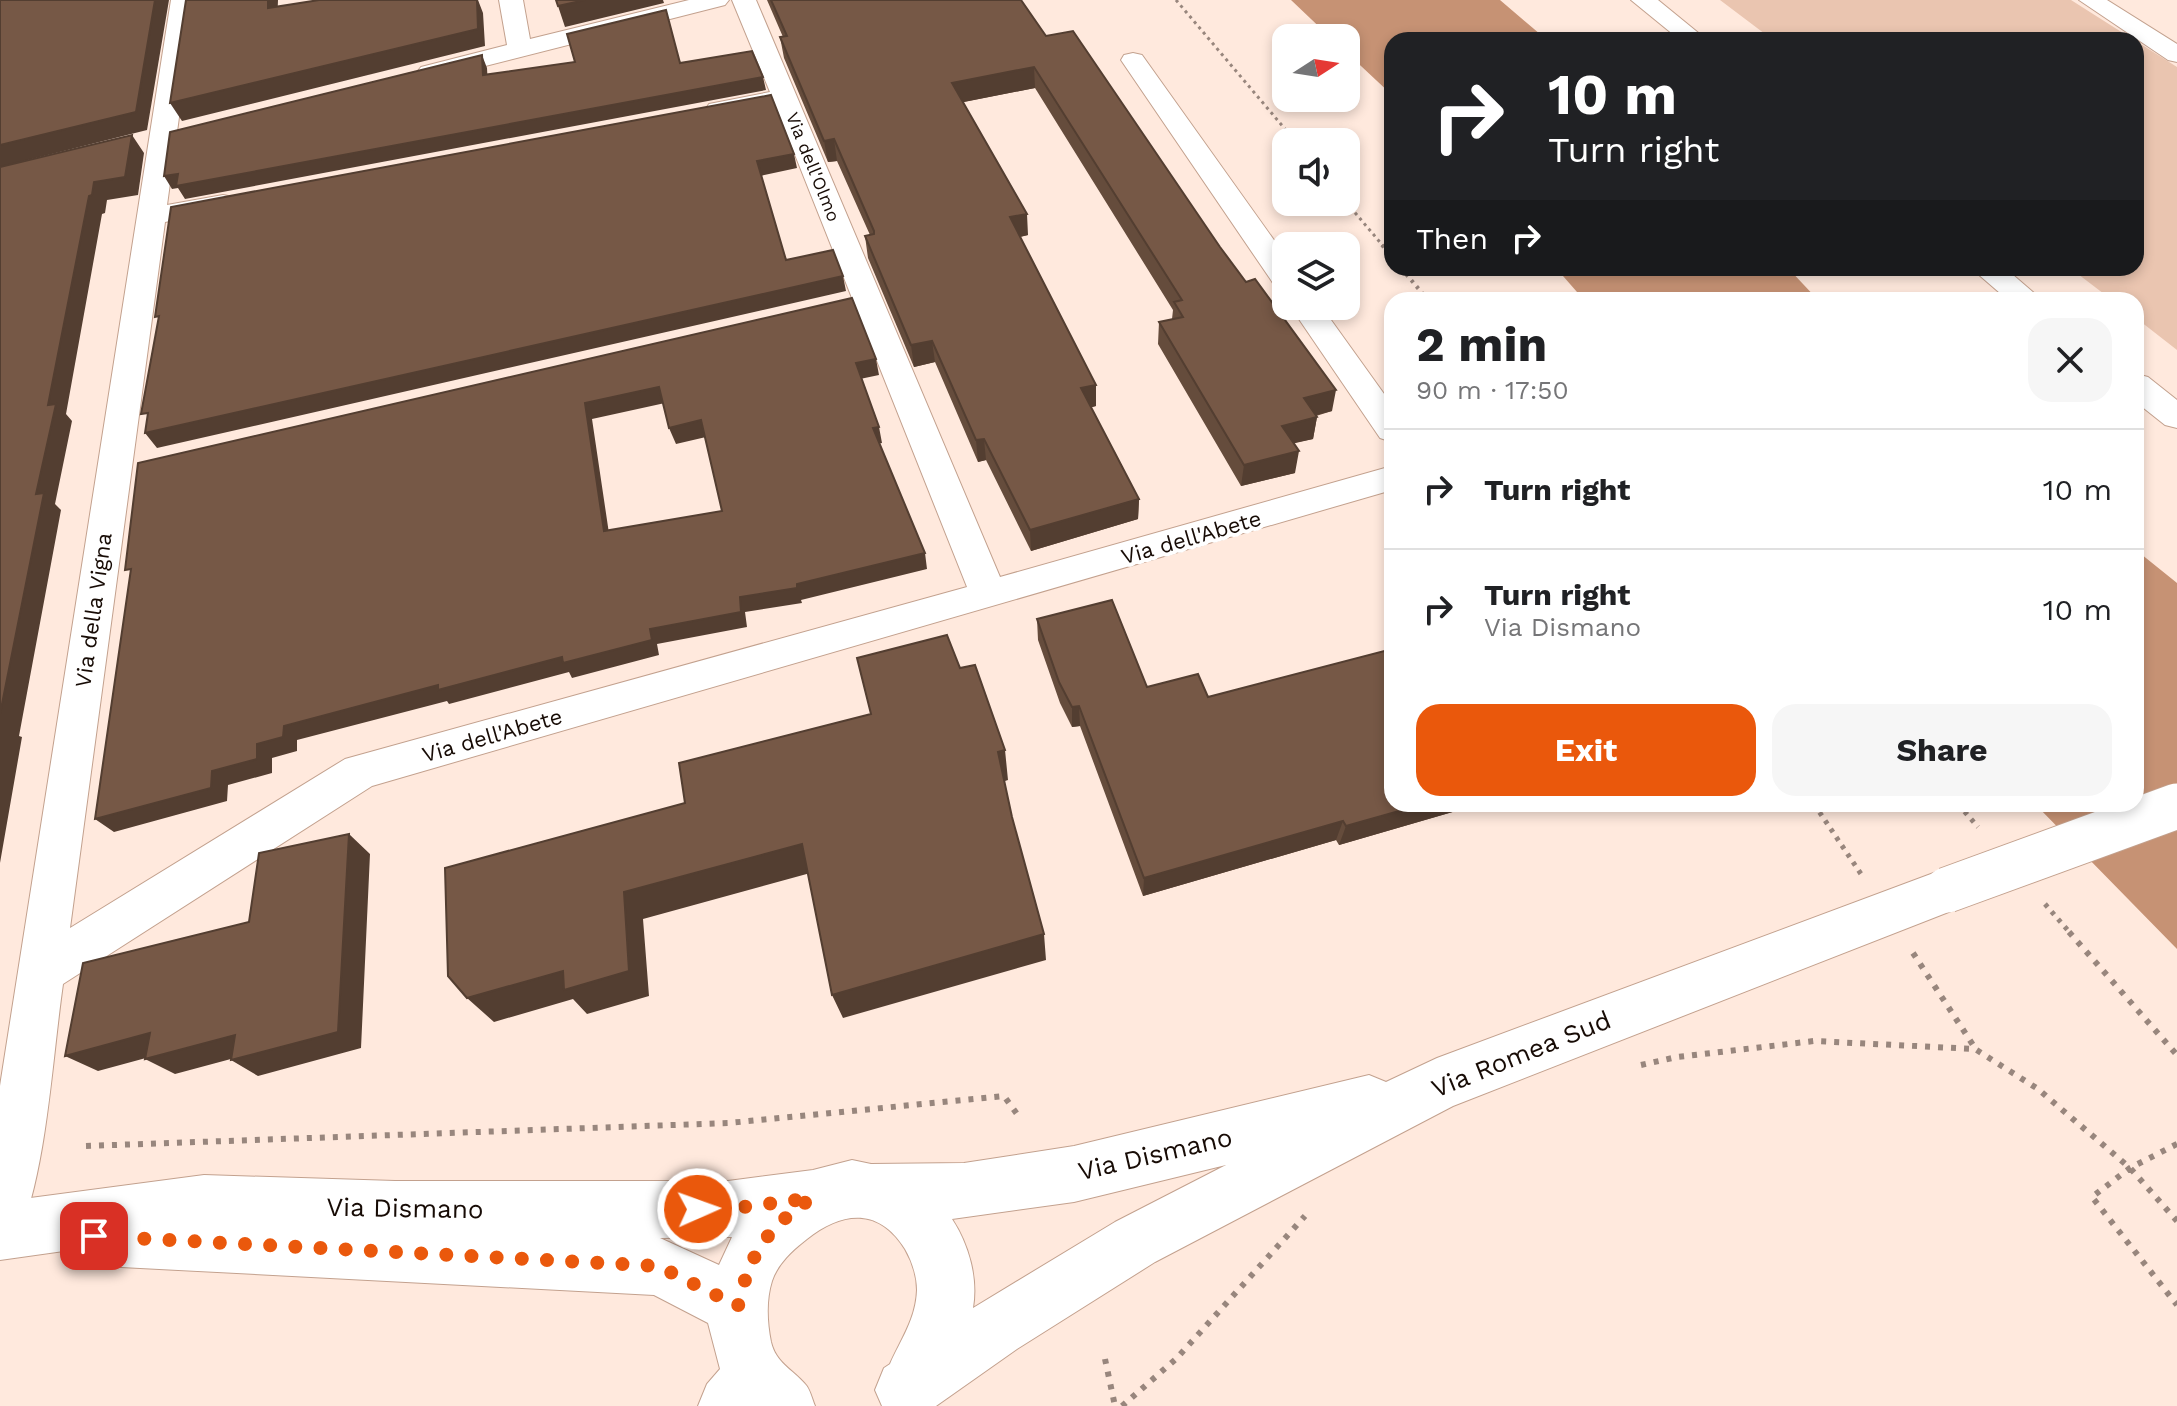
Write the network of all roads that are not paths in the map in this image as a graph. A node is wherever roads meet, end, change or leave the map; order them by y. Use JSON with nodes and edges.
{"nodes":[{"id":1,"x":183,"y":0,"type":"edge"},
{"id":2,"x":511,"y":0,"type":"edge"},
{"id":3,"x":717,"y":0,"type":"edge"},
{"id":4,"x":744,"y":0,"type":"edge"},
{"id":5,"x":1643,"y":0,"type":"edge"},
{"id":6,"x":2091,"y":0,"type":"edge"},
{"id":7,"x":1685,"y":32,"type":"edge"},
{"id":8,"x":2141,"y":32,"type":"edge"},
{"id":9,"x":2144,"y":34,"type":"edge"},
{"id":10,"x":520,"y":50,"type":"junction"},
{"id":11,"x":2177,"y":55,"type":"edge"},
{"id":12,"x":1133,"y":60,"type":"dead end"},
{"id":13,"x":411,"y":76,"type":"edge"},
{"id":14,"x":785,"y":97,"type":"junction"},
{"id":15,"x":692,"y":115,"type":"edge"},
{"id":16,"x":244,"y":198,"type":"edge"},
{"id":17,"x":152,"y":216,"type":"junction"},
{"id":18,"x":1272,"y":259,"type":"edge"},
{"id":19,"x":1996,"y":276,"type":"edge"},
{"id":20,"x":2017,"y":292,"type":"edge"},
{"id":21,"x":1315,"y":320,"type":"edge"},
{"id":22,"x":2144,"y":391,"type":"edge"},
{"id":23,"x":2177,"y":417,"type":"edge"},
{"id":24,"x":1384,"y":419,"type":"edge"},
{"id":25,"x":1384,"y":480,"type":"edge"},
{"id":26,"x":989,"y":595,"type":"junction"},
{"id":27,"x":2177,"y":806,"type":"edge"},
{"id":28,"x":39,"y":973,"type":"junction"},
{"id":29,"x":1437,"y":1085,"type":"junction"},
{"id":30,"x":869,"y":1190,"type":"junction"},
{"id":31,"x":812,"y":1198,"type":"junction"},
{"id":32,"x":0,"y":1220,"type":"edge"},
{"id":33,"x":0,"y":1231,"type":"edge"},
{"id":34,"x":738,"y":1306,"type":"junction"},
{"id":35,"x":755,"y":1396,"type":"edge"},
{"id":36,"x":895,"y":1398,"type":"edge"}],
"edges":[{"from":1,"to":17,"type":"street","name":"Via della Vigna"},
{"from":2,"to":10,"type":"street"},
{"from":3,"to":10,"type":"street"},
{"from":4,"to":14,"type":"street"},
{"from":5,"to":7,"type":"street"},
{"from":6,"to":8,"type":"street"},
{"from":9,"to":11,"type":"street"},
{"from":10,"to":13,"type":"street"},
{"from":12,"to":18,"type":"street"},
{"from":14,"to":15,"type":"street","name":"Via dell'Olmo"},
{"from":14,"to":26,"type":"street","name":"Via dell'Olmo"},
{"from":16,"to":17,"type":"street"},
{"from":17,"to":28,"type":"street","name":"Via della Vigna"},
{"from":19,"to":20,"type":"street"},
{"from":21,"to":24,"type":"street"},
{"from":22,"to":23,"type":"street"},
{"from":25,"to":26,"type":"street","name":"Via dell'Abete"},
{"from":26,"to":28,"type":"street","name":"Via dell'Abete"},
{"from":27,"to":29,"type":"main road","name":"Via Romea Sud","bridge":true},
{"from":28,"to":32,"type":"street","name":"Via della Vigna"},
{"from":29,"to":30,"type":"main road","name":"Via Dismano"},
{"from":29,"to":36,"type":"main road","name":"Via Romea Sud"},
{"from":30,"to":31,"type":"main road","name":"Via Dismano"},
{"from":30,"to":36,"type":"main road"},
{"from":31,"to":33,"type":"main road","name":"Via Dismano"},
{"from":31,"to":34,"type":"main road"},
{"from":33,"to":34,"type":"main road","name":"Via Dismano"},
{"from":34,"to":35,"type":"main road"}]}
